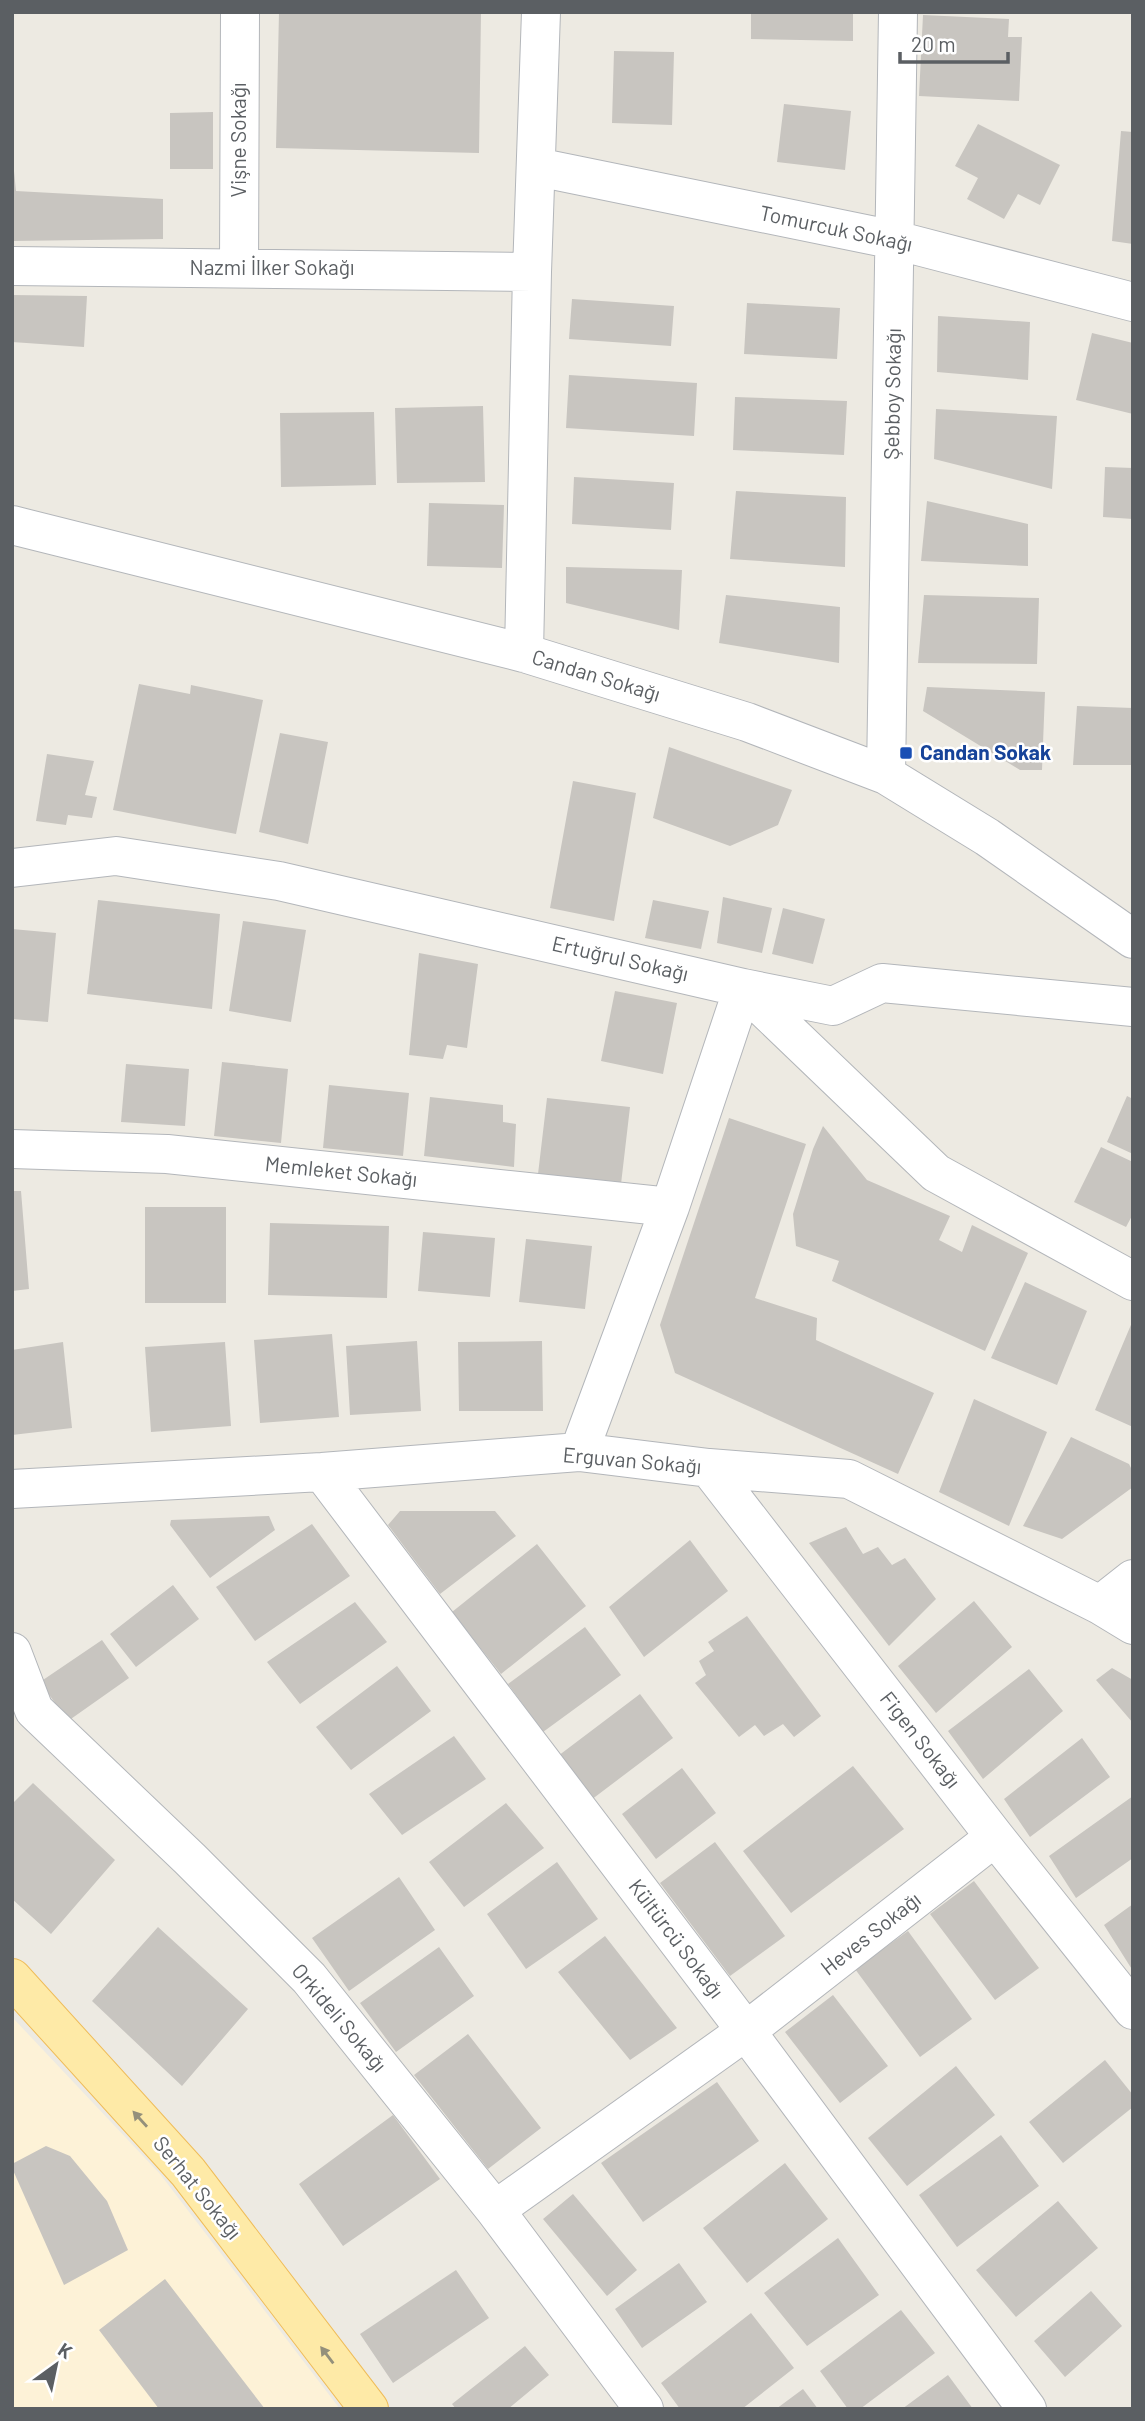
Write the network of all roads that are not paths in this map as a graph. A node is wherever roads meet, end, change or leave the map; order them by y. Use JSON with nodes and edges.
{"nodes":[{"id":1,"x":240,"y":12,"type":"edge"},
{"id":2,"x":541,"y":12,"type":"edge"},
{"id":3,"x":898,"y":12,"type":"edge"},
{"id":4,"x":537,"y":167,"type":"junction"},
{"id":5,"x":895,"y":240,"type":"junction"},
{"id":6,"x":12,"y":267,"type":"edge"},
{"id":7,"x":239,"y":268,"type":"junction"},
{"id":8,"x":533,"y":271,"type":"junction"},
{"id":9,"x":1133,"y":302,"type":"edge"},
{"id":10,"x":12,"y":525,"type":"edge"},
{"id":11,"x":524,"y":653,"type":"junction"},
{"id":12,"x":886,"y":775,"type":"junction"},
{"id":13,"x":12,"y":868,"type":"edge"},
{"id":14,"x":1133,"y":939,"type":"edge"},
{"id":15,"x":743,"y":988,"type":"junction"},
{"id":16,"x":1133,"y":1007,"type":"edge"},
{"id":17,"x":12,"y":1149,"type":"edge"},
{"id":18,"x":670,"y":1206,"type":"junction"},
{"id":19,"x":1133,"y":1281,"type":"edge"},
{"id":20,"x":579,"y":1452,"type":"junction"},
{"id":21,"x":709,"y":1468,"type":"junction"},
{"id":22,"x":322,"y":1472,"type":"junction"},
{"id":23,"x":12,"y":1489,"type":"edge"},
{"id":24,"x":1133,"y":1579,"type":"edge"},
{"id":25,"x":1100,"y":1605,"type":"junction"},
{"id":26,"x":1133,"y":1625,"type":"edge"},
{"id":27,"x":12,"y":1652,"type":"edge"},
{"id":28,"x":995,"y":1837,"type":"junction"},
{"id":29,"x":12,"y":1978,"type":"edge"},
{"id":30,"x":1133,"y":2010,"type":"edge"},
{"id":31,"x":746,"y":2032,"type":"junction"},
{"id":32,"x":495,"y":2210,"type":"junction"},
{"id":33,"x":369,"y":2409,"type":"edge"},
{"id":34,"x":644,"y":2409,"type":"edge"},
{"id":35,"x":1027,"y":2409,"type":"edge"}],
"edges":[{"from":1,"to":7,"type":"street","name":"Vişne Sokağı"},
{"from":2,"to":4,"type":"street"},
{"from":3,"to":5,"type":"street","name":"Şebboy Sokağı"},
{"from":4,"to":5,"type":"street","name":"Tomurcuk Sokağı"},
{"from":4,"to":8,"type":"street"},
{"from":5,"to":9,"type":"street","name":"Tomurcuk Sokağı"},
{"from":5,"to":12,"type":"street","name":"Şebboy Sokağı"},
{"from":6,"to":7,"type":"street","name":"Nazmi İlker Sokağı"},
{"from":7,"to":8,"type":"street","name":"Nazmi İlker Sokağı"},
{"from":8,"to":11,"type":"street"},
{"from":10,"to":11,"type":"street","name":"Candan Sokağı"},
{"from":11,"to":12,"type":"street","name":"Candan Sokağı"},
{"from":12,"to":14,"type":"street","name":"Candan Sokağı"},
{"from":13,"to":15,"type":"street","name":"Ertuğrul Sokağı"},
{"from":15,"to":16,"type":"street"},
{"from":15,"to":18,"type":"street"},
{"from":15,"to":19,"type":"street"},
{"from":17,"to":18,"type":"street","name":"Memleket Sokağı"},
{"from":18,"to":20,"type":"street"},
{"from":20,"to":21,"type":"street","name":"Erguvan Sokağı"},
{"from":20,"to":22,"type":"street","name":"Erguvan Sokağı"},
{"from":21,"to":25,"type":"street","name":"Erguvan Sokağı"},
{"from":21,"to":28,"type":"street","name":"Figen Sokağı"},
{"from":22,"to":23,"type":"street","name":"Erguvan Sokağı"},
{"from":22,"to":31,"type":"street","name":"Kültürcü Sokağı"},
{"from":24,"to":25,"type":"street"},
{"from":25,"to":26,"type":"street","name":"Erguvan Sokağı"},
{"from":27,"to":32,"type":"street","name":"Orkideli Sokağı"},
{"from":28,"to":30,"type":"street","name":"Figen Sokağı"},
{"from":28,"to":31,"type":"street","name":"Heves Sokağı"},
{"from":33,"to":29,"type":"main road","name":"Serhat Sokağı","one_way":true},
{"from":31,"to":32,"type":"street","name":"Heves Sokağı"},
{"from":31,"to":35,"type":"street","name":"Kültürcü Sokağı"},
{"from":32,"to":34,"type":"street","name":"Orkideli Sokağı"}]}
